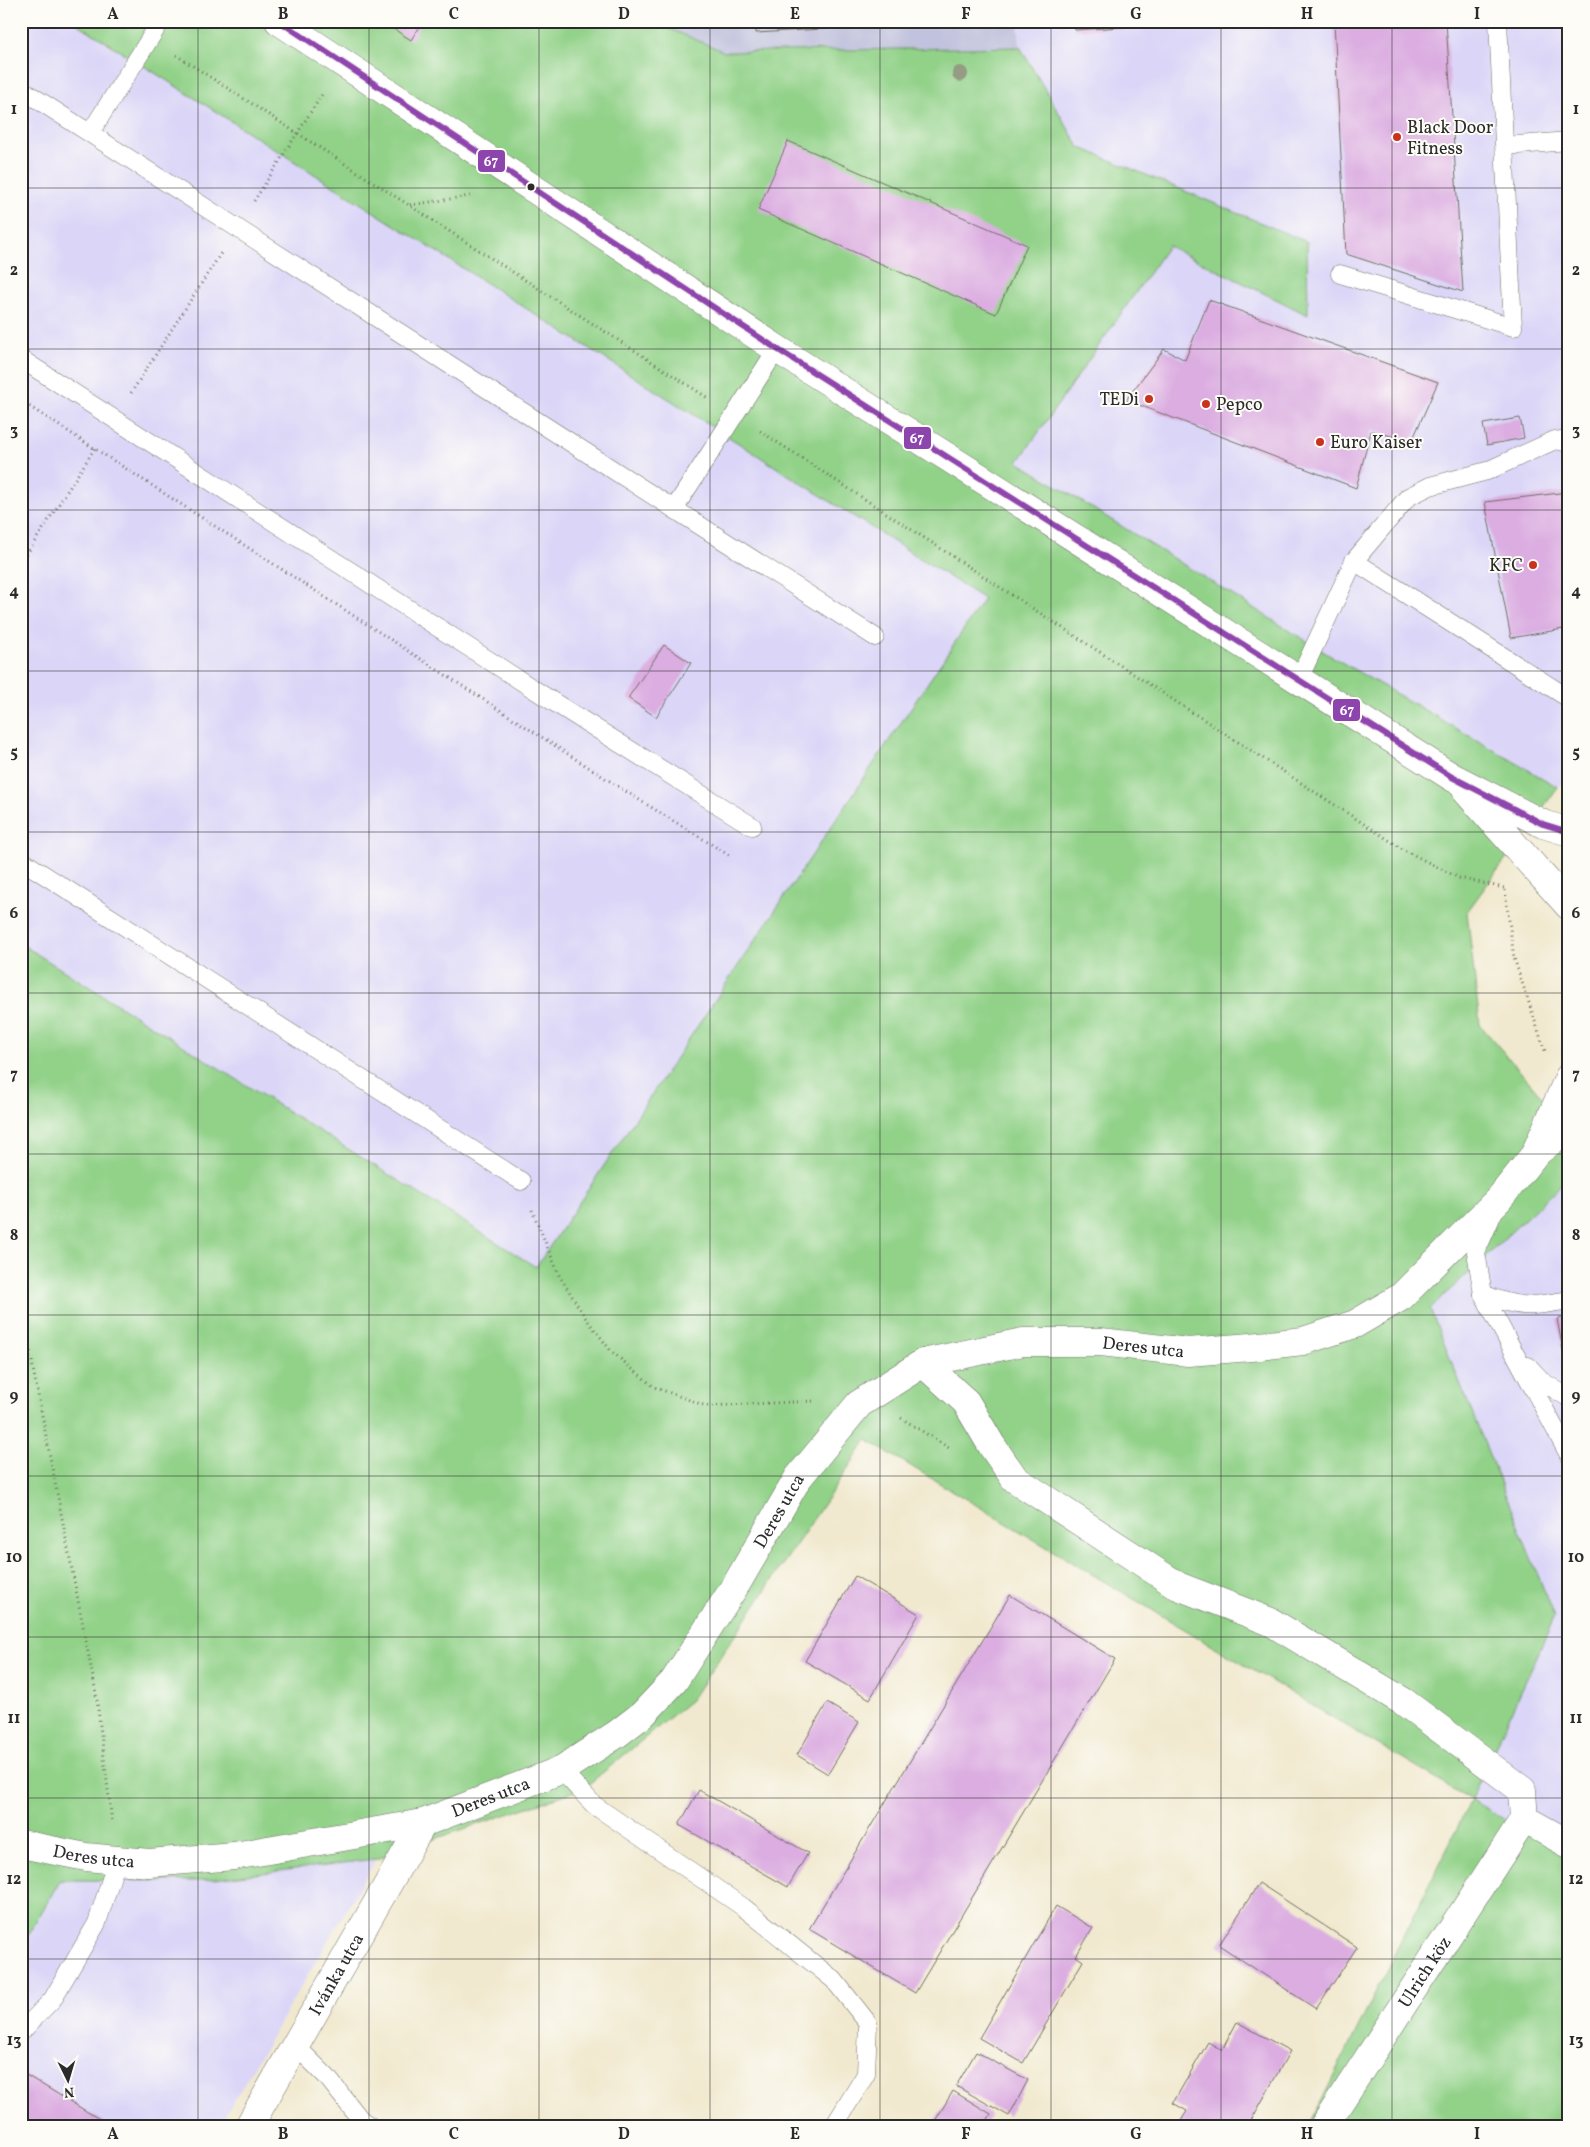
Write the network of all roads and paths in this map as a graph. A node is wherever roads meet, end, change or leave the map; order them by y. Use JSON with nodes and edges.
{"nodes":[{"id":1,"x":161,"y":21,"type":"edge"},
{"id":2,"x":279,"y":21,"type":"edge"},
{"id":3,"x":1498,"y":21,"type":"edge"},
{"id":4,"x":150,"y":38,"type":"junction"},
{"id":5,"x":343,"y":63,"type":"junction"},
{"id":6,"x":21,"y":89,"type":"edge"},
{"id":7,"x":90,"y":133,"type":"junction"},
{"id":8,"x":296,"y":133,"type":"junction"},
{"id":9,"x":1569,"y":141,"type":"edge"},
{"id":10,"x":1505,"y":146,"type":"junction"},
{"id":11,"x":470,"y":196,"type":"dead end"},
{"id":12,"x":410,"y":205,"type":"junction"},
{"id":13,"x":238,"y":228,"type":"junction"},
{"id":14,"x":1340,"y":274,"type":"dead end"},
{"id":15,"x":777,"y":350,"type":"junction"},
{"id":16,"x":21,"y":359,"type":"edge"},
{"id":17,"x":21,"y":401,"type":"edge"},
{"id":18,"x":735,"y":415,"type":"junction"},
{"id":19,"x":114,"y":419,"type":"junction"},
{"id":20,"x":1569,"y":443,"type":"edge"},
{"id":21,"x":95,"y":449,"type":"junction"},
{"id":22,"x":674,"y":509,"type":"junction"},
{"id":23,"x":1354,"y":561,"type":"junction"},
{"id":24,"x":21,"y":563,"type":"edge"},
{"id":25,"x":876,"y":637,"type":"dead end"},
{"id":26,"x":1299,"y":679,"type":"junction"},
{"id":27,"x":1569,"y":697,"type":"edge"},
{"id":28,"x":1452,"y":777,"type":"junction"},
{"id":29,"x":752,"y":826,"type":"dead end"},
{"id":30,"x":1569,"y":832,"type":"edge"},
{"id":31,"x":1522,"y":852,"type":"junction"},
{"id":32,"x":732,"y":857,"type":"dead end"},
{"id":33,"x":21,"y":860,"type":"edge"},
{"id":34,"x":1505,"y":888,"type":"junction"},
{"id":35,"x":1569,"y":906,"type":"edge"},
{"id":36,"x":1568,"y":1078,"type":"edge"},
{"id":37,"x":1569,"y":1127,"type":"edge"},
{"id":38,"x":1535,"y":1154,"type":"junction"},
{"id":39,"x":521,"y":1181,"type":"joint"},
{"id":40,"x":1500,"y":1199,"type":"junction"},
{"id":41,"x":21,"y":1292,"type":"edge"},
{"id":42,"x":1483,"y":1294,"type":"junction"},
{"id":43,"x":1569,"y":1300,"type":"edge"},
{"id":44,"x":1514,"y":1352,"type":"junction"},
{"id":45,"x":922,"y":1363,"type":"junction"},
{"id":46,"x":1569,"y":1398,"type":"edge"},
{"id":47,"x":859,"y":1404,"type":"junction"},
{"id":48,"x":953,"y":1450,"type":"dead end"},
{"id":49,"x":1569,"y":1455,"type":"edge"},
{"id":50,"x":561,"y":1770,"type":"junction"},
{"id":51,"x":1524,"y":1819,"type":"junction"},
{"id":52,"x":423,"y":1823,"type":"junction"},
{"id":53,"x":21,"y":1844,"type":"edge"},
{"id":54,"x":1569,"y":1844,"type":"edge"},
{"id":55,"x":116,"y":1860,"type":"junction"},
{"id":56,"x":21,"y":2032,"type":"edge"},
{"id":57,"x":295,"y":2045,"type":"junction"},
{"id":58,"x":249,"y":2126,"type":"edge"},
{"id":59,"x":370,"y":2126,"type":"edge"},
{"id":60,"x":834,"y":2126,"type":"edge"},
{"id":61,"x":1324,"y":2126,"type":"edge"}],
"edges":[{"from":1,"to":4,"type":"lane"},
{"from":2,"to":5,"type":"street"},
{"from":3,"to":10,"type":"lane"},
{"from":4,"to":7,"type":"lane"},
{"from":4,"to":8,"type":"path"},
{"from":5,"to":8,"type":"path"},
{"from":5,"to":15,"type":"street"},
{"from":6,"to":7,"type":"lane"},
{"from":7,"to":13,"type":"lane"},
{"from":8,"to":12,"type":"path"},
{"from":8,"to":13,"type":"path"},
{"from":9,"to":10,"type":"lane"},
{"from":10,"to":14,"type":"lane"},
{"from":11,"to":12,"type":"path"},
{"from":12,"to":18,"type":"path"},
{"from":13,"to":19,"type":"path"},
{"from":13,"to":22,"type":"lane"},
{"from":15,"to":18,"type":"lane"},
{"from":15,"to":26,"type":"street"},
{"from":16,"to":19,"type":"lane"},
{"from":17,"to":21,"type":"path"},
{"from":18,"to":22,"type":"lane"},
{"from":18,"to":34,"type":"path"},
{"from":19,"to":21,"type":"path"},
{"from":19,"to":29,"type":"lane"},
{"from":20,"to":23,"type":"lane"},
{"from":21,"to":24,"type":"path"},
{"from":21,"to":32,"type":"path"},
{"from":22,"to":25,"type":"lane"},
{"from":23,"to":26,"type":"lane"},
{"from":23,"to":27,"type":"lane"},
{"from":26,"to":28,"type":"street"},
{"from":28,"to":30,"type":"street"},
{"from":28,"to":31,"type":"street"},
{"from":31,"to":34,"type":"path"},
{"from":31,"to":35,"type":"street"},
{"from":33,"to":39,"type":"lane"},
{"from":34,"to":36,"type":"path"},
{"from":36,"to":38,"type":"street"},
{"from":37,"to":38,"type":"street"},
{"from":38,"to":40,"type":"street","name":"Deres utca"},
{"from":39,"to":47,"type":"path"},
{"from":40,"to":42,"type":"lane"},
{"from":40,"to":45,"type":"street","name":"Deres utca"},
{"from":41,"to":55,"type":"path"},
{"from":42,"to":43,"type":"lane"},
{"from":42,"to":44,"type":"lane"},
{"from":44,"to":46,"type":"lane"},
{"from":44,"to":49,"type":"lane"},
{"from":45,"to":47,"type":"street","name":"Deres utca"},
{"from":45,"to":51,"type":"street"},
{"from":47,"to":48,"type":"path"},
{"from":47,"to":50,"type":"street","name":"Deres utca"},
{"from":50,"to":52,"type":"street","name":"Deres utca"},
{"from":50,"to":60,"type":"lane"},
{"from":51,"to":54,"type":"street"},
{"from":51,"to":61,"type":"street","name":"Ulrich köz"},
{"from":52,"to":55,"type":"street","name":"Deres utca"},
{"from":52,"to":57,"type":"street","name":"Ivánka utca"},
{"from":53,"to":55,"type":"street","name":"Deres utca"},
{"from":55,"to":56,"type":"lane"},
{"from":57,"to":58,"type":"street","name":"Ivánka utca"},
{"from":57,"to":59,"type":"lane"}]}
